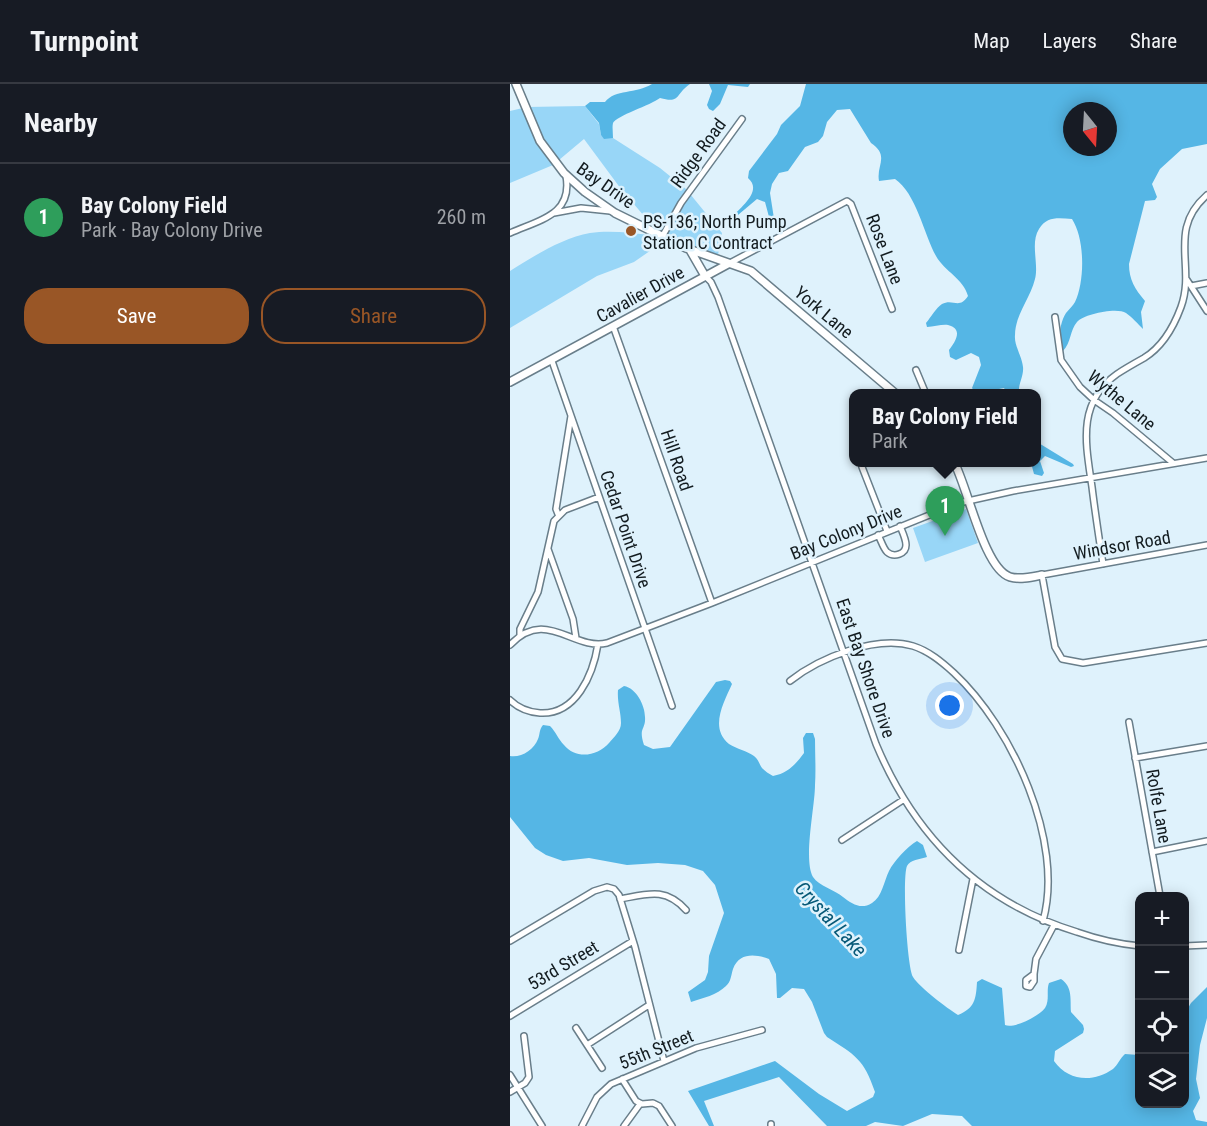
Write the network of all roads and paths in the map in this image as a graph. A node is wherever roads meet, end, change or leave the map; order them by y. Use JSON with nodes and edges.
{"nodes":[{"id":1,"x":516,"y":84,"type":"edge"},
{"id":2,"x":742,"y":119,"type":"dead end"},
{"id":3,"x":566,"y":176,"type":"junction"},
{"id":4,"x":1207,"y":195,"type":"edge"},
{"id":5,"x":849,"y":201,"type":"joint"},
{"id":6,"x":554,"y":213,"type":"junction"},
{"id":7,"x":615,"y":213,"type":"junction"},
{"id":8,"x":510,"y":233,"type":"edge"},
{"id":9,"x":662,"y":237,"type":"junction"},
{"id":10,"x":690,"y":250,"type":"junction"},
{"id":11,"x":728,"y":264,"type":"junction"},
{"id":12,"x":705,"y":276,"type":"junction"},
{"id":13,"x":1186,"y":278,"type":"junction"},
{"id":14,"x":1207,"y":283,"type":"edge"},
{"id":15,"x":1191,"y":286,"type":"junction"},
{"id":16,"x":892,"y":309,"type":"dead end"},
{"id":17,"x":1207,"y":311,"type":"edge"},
{"id":18,"x":1055,"y":317,"type":"dead end"},
{"id":19,"x":613,"y":326,"type":"junction"},
{"id":20,"x":552,"y":361,"type":"junction"},
{"id":21,"x":916,"y":370,"type":"dead end"},
{"id":22,"x":510,"y":382,"type":"edge"},
{"id":23,"x":891,"y":389,"type":"edge"},
{"id":24,"x":924,"y":389,"type":"edge"},
{"id":25,"x":1094,"y":400,"type":"junction"},
{"id":26,"x":571,"y":416,"type":"junction"},
{"id":27,"x":1207,"y":458,"type":"edge"},
{"id":28,"x":1173,"y":464,"type":"junction"},
{"id":29,"x":862,"y":467,"type":"dead end"},
{"id":30,"x":956,"y":467,"type":"edge"},
{"id":31,"x":1090,"y":478,"type":"junction"},
{"id":32,"x":599,"y":497,"type":"junction"},
{"id":33,"x":969,"y":500,"type":"junction"},
{"id":34,"x":558,"y":514,"type":"junction"},
{"id":35,"x":900,"y":526,"type":"junction"},
{"id":36,"x":887,"y":531,"type":"junction"},
{"id":37,"x":878,"y":535,"type":"junction"},
{"id":38,"x":1207,"y":545,"type":"edge"},
{"id":39,"x":547,"y":547,"type":"junction"},
{"id":40,"x":812,"y":562,"type":"junction"},
{"id":41,"x":1103,"y":564,"type":"junction"},
{"id":42,"x":1042,"y":575,"type":"junction"},
{"id":43,"x":712,"y":603,"type":"junction"},
{"id":44,"x":645,"y":628,"type":"junction"},
{"id":45,"x":520,"y":636,"type":"junction"},
{"id":46,"x":576,"y":638,"type":"junction"},
{"id":47,"x":1207,"y":643,"type":"edge"},
{"id":48,"x":598,"y":644,"type":"junction"},
{"id":49,"x":510,"y":645,"type":"edge"},
{"id":50,"x":844,"y":653,"type":"junction"},
{"id":51,"x":790,"y":681,"type":"dead end"},
{"id":52,"x":510,"y":700,"type":"edge"},
{"id":53,"x":672,"y":706,"type":"dead end"},
{"id":54,"x":1129,"y":722,"type":"dead end"},
{"id":55,"x":1207,"y":746,"type":"edge"},
{"id":56,"x":1135,"y":758,"type":"junction"},
{"id":57,"x":903,"y":800,"type":"junction"},
{"id":58,"x":842,"y":840,"type":"dead end"},
{"id":59,"x":1207,"y":841,"type":"edge"},
{"id":60,"x":1152,"y":852,"type":"junction"},
{"id":61,"x":974,"y":879,"type":"junction"},
{"id":62,"x":1159,"y":892,"type":"edge"},
{"id":63,"x":620,"y":899,"type":"junction"},
{"id":64,"x":686,"y":910,"type":"dead end"},
{"id":65,"x":1043,"y":921,"type":"junction"},
{"id":66,"x":1054,"y":925,"type":"junction"},
{"id":67,"x":510,"y":940,"type":"edge"},
{"id":68,"x":633,"y":941,"type":"junction"},
{"id":69,"x":1135,"y":945,"type":"edge"},
{"id":70,"x":1207,"y":945,"type":"edge"},
{"id":71,"x":1189,"y":946,"type":"edge"},
{"id":72,"x":959,"y":950,"type":"dead end"},
{"id":73,"x":1034,"y":974,"type":"dead end"},
{"id":74,"x":649,"y":1005,"type":"junction"},
{"id":75,"x":510,"y":1016,"type":"edge"},
{"id":76,"x":576,"y":1028,"type":"dead end"},
{"id":77,"x":762,"y":1030,"type":"dead end"},
{"id":78,"x":524,"y":1036,"type":"dead end"},
{"id":79,"x":587,"y":1045,"type":"junction"},
{"id":80,"x":664,"y":1061,"type":"junction"},
{"id":81,"x":602,"y":1068,"type":"dead end"},
{"id":82,"x":510,"y":1075,"type":"edge"},
{"id":83,"x":622,"y":1080,"type":"junction"},
{"id":84,"x":518,"y":1088,"type":"junction"},
{"id":85,"x":510,"y":1092,"type":"edge"},
{"id":86,"x":640,"y":1104,"type":"junction"},
{"id":87,"x":542,"y":1126,"type":"edge"},
{"id":88,"x":582,"y":1126,"type":"edge"},
{"id":89,"x":624,"y":1126,"type":"edge"},
{"id":90,"x":672,"y":1126,"type":"edge"}],
"edges":[{"from":1,"to":3,"type":"street","name":"Bay Drive"},
{"from":2,"to":9,"type":"street","name":"Ridge Road"},
{"from":3,"to":6,"type":"street"},
{"from":3,"to":7,"type":"street","name":"Bay Drive"},
{"from":4,"to":13,"type":"street"},
{"from":5,"to":11,"type":"street","name":"Cavalier Drive"},
{"from":5,"to":16,"type":"street","name":"Rose Lane"},
{"from":6,"to":7,"type":"street"},
{"from":6,"to":8,"type":"street"},
{"from":7,"to":9,"type":"street","name":"Bay Drive"},
{"from":9,"to":10,"type":"street","name":"Bay Drive"},
{"from":10,"to":11,"type":"street","name":"Bay Drive"},
{"from":10,"to":12,"type":"street"},
{"from":11,"to":12,"type":"street","name":"Cavalier Drive"},
{"from":11,"to":23,"type":"street","name":"York Lane"},
{"from":12,"to":19,"type":"street","name":"Cavalier Drive"},
{"from":12,"to":40,"type":"street","name":"East Bay Shore Drive"},
{"from":13,"to":15,"type":"street"},
{"from":13,"to":25,"type":"street"},
{"from":14,"to":15,"type":"street"},
{"from":15,"to":17,"type":"street"},
{"from":18,"to":25,"type":"street","name":"Wythe Lane"},
{"from":19,"to":20,"type":"street","name":"Cavalier Drive"},
{"from":19,"to":43,"type":"street","name":"Hill Road"},
{"from":20,"to":22,"type":"street","name":"Cavalier Drive"},
{"from":20,"to":26,"type":"street","name":"Cedar Point Drive"},
{"from":21,"to":24,"type":"street"},
{"from":25,"to":28,"type":"street","name":"Wythe Lane"},
{"from":25,"to":31,"type":"street"},
{"from":26,"to":32,"type":"street","name":"Cedar Point Drive"},
{"from":26,"to":34,"type":"street"},
{"from":27,"to":28,"type":"street","name":"Bay Colony Drive"},
{"from":28,"to":31,"type":"street","name":"Bay Colony Drive"},
{"from":29,"to":36,"type":"street"},
{"from":30,"to":33,"type":"street"},
{"from":31,"to":33,"type":"street","name":"Bay Colony Drive"},
{"from":31,"to":41,"type":"street"},
{"from":32,"to":34,"type":"street"},
{"from":32,"to":44,"type":"street","name":"Cedar Point Drive"},
{"from":33,"to":35,"type":"street","name":"Bay Colony Drive"},
{"from":33,"to":42,"type":"street"},
{"from":34,"to":39,"type":"street"},
{"from":35,"to":36,"type":"street","name":"Bay Colony Drive"},
{"from":35,"to":37,"type":"street"},
{"from":36,"to":37,"type":"street","name":"Bay Colony Drive"},
{"from":37,"to":40,"type":"street","name":"Bay Colony Drive"},
{"from":38,"to":41,"type":"street","name":"Windsor Road"},
{"from":39,"to":45,"type":"street"},
{"from":39,"to":46,"type":"street"},
{"from":40,"to":43,"type":"street","name":"Bay Colony Drive"},
{"from":40,"to":50,"type":"street","name":"East Bay Shore Drive"},
{"from":41,"to":42,"type":"street","name":"Windsor Road"},
{"from":42,"to":47,"type":"street"},
{"from":43,"to":44,"type":"street","name":"Bay Colony Drive"},
{"from":44,"to":48,"type":"street","name":"Bay Colony Drive"},
{"from":44,"to":53,"type":"street","name":"Cedar Point Drive"},
{"from":45,"to":46,"type":"street"},
{"from":45,"to":49,"type":"street"},
{"from":46,"to":48,"type":"street"},
{"from":48,"to":52,"type":"street"},
{"from":50,"to":51,"type":"street"},
{"from":50,"to":57,"type":"street","name":"East Bay Shore Drive"},
{"from":50,"to":65,"type":"street"},
{"from":54,"to":56,"type":"street","name":"Rolfe Lane"},
{"from":55,"to":56,"type":"street"},
{"from":56,"to":60,"type":"street","name":"Rolfe Lane"},
{"from":57,"to":58,"type":"street"},
{"from":57,"to":61,"type":"street","name":"East Bay Shore Drive"},
{"from":59,"to":60,"type":"street"},
{"from":60,"to":62,"type":"street","name":"Rolfe Lane"},
{"from":61,"to":65,"type":"street","name":"East Bay Shore Drive"},
{"from":61,"to":72,"type":"street"},
{"from":63,"to":64,"type":"street"},
{"from":63,"to":67,"type":"street"},
{"from":63,"to":68,"type":"street"},
{"from":65,"to":66,"type":"street","name":"East Bay Shore Drive"},
{"from":66,"to":69,"type":"street","name":"East Bay Shore Drive"},
{"from":66,"to":73,"type":"street"},
{"from":68,"to":74,"type":"street"},
{"from":68,"to":75,"type":"street","name":"53rd Street"},
{"from":70,"to":71,"type":"street"},
{"from":74,"to":79,"type":"street"},
{"from":74,"to":80,"type":"street"},
{"from":76,"to":79,"type":"street"},
{"from":77,"to":80,"type":"street","name":"55th Street"},
{"from":78,"to":84,"type":"street"},
{"from":79,"to":81,"type":"street"},
{"from":80,"to":83,"type":"street","name":"55th Street"},
{"from":82,"to":84,"type":"street"},
{"from":83,"to":86,"type":"street"},
{"from":83,"to":88,"type":"street","name":"55th Street"},
{"from":84,"to":85,"type":"street"},
{"from":84,"to":87,"type":"street"},
{"from":86,"to":89,"type":"street"},
{"from":86,"to":90,"type":"street"}]}
